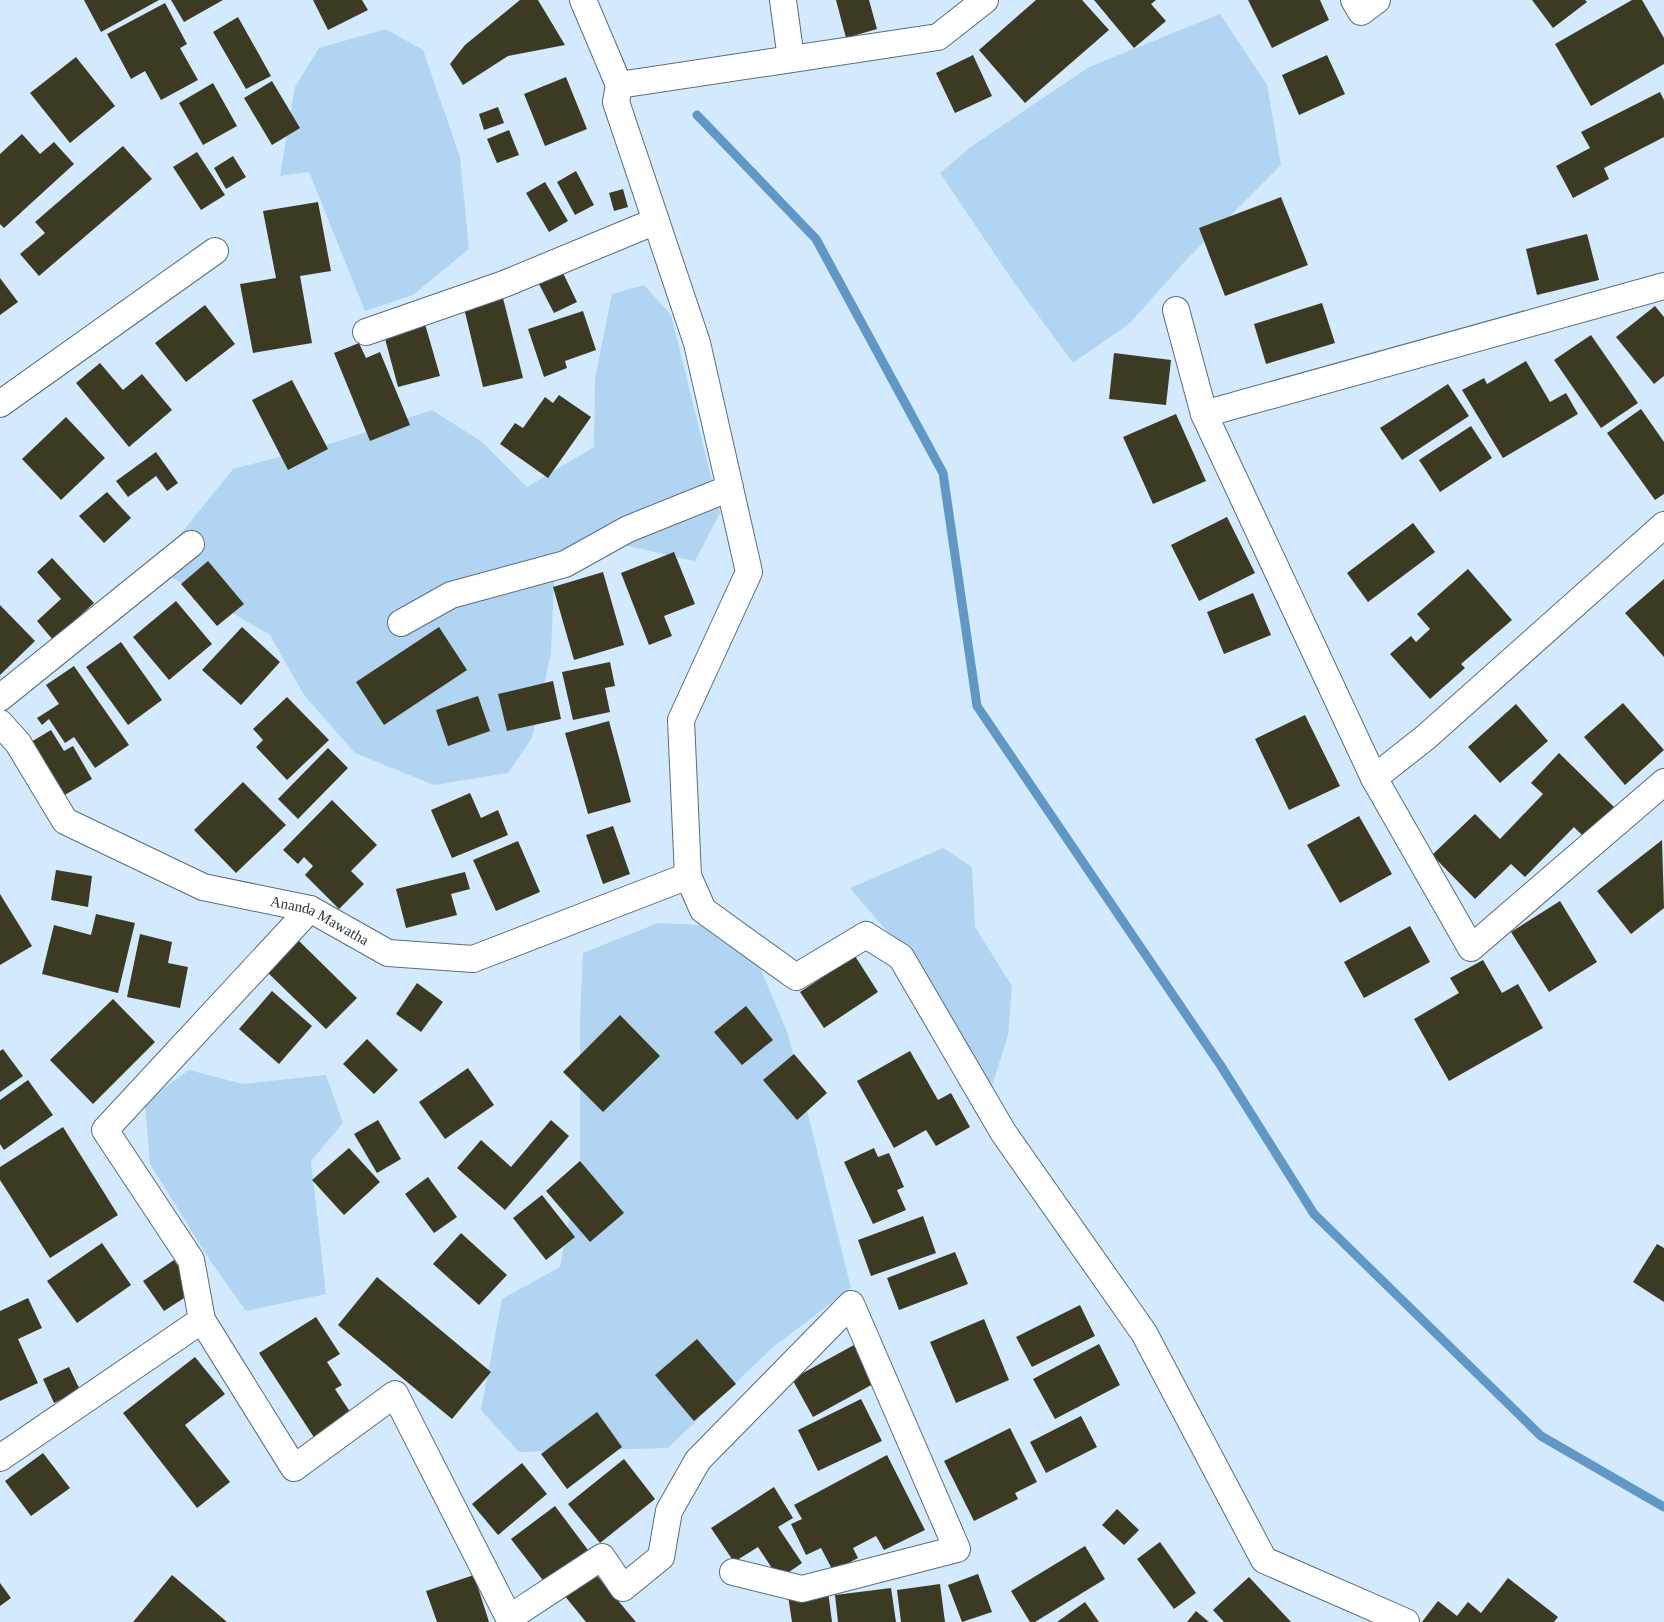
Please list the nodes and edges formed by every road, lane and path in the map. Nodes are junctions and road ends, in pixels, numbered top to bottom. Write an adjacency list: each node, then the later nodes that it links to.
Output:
1 (583, 0): 7 (street)
2 (783, 0): 6 (street)
3 (985, 0): 6 (street)
4 (1354, 0): 5 (street)
5 (1377, 0)
6 (790, 59): 7 (street)
7 (619, 84): 8 (street)
8 (656, 221): 12 (street); 15 (street)
9 (215, 251): 13 (street)
10 (1664, 286): 14 (street)
11 (1176, 310): 14 (street)
12 (366, 332)
13 (0, 404)
14 (1204, 414): 21 (street)
15 (730, 488): 18 (street); 23 (street)
16 (1664, 525): 21 (street)
17 (191, 544): 19 (street)
18 (401, 623)
19 (0, 698)
20 (0, 723): 24 (street, Ananda Mawatha)
21 (1374, 778): 22 (street)
22 (1664, 782)
23 (688, 876): 24 (street, Ananda Mawatha); 28 (street)
24 (310, 909): 25 (street)
25 (202, 1320): 26 (street); 27 (street)
26 (0, 1458)
27 (733, 1572)
28 (1406, 1622)

